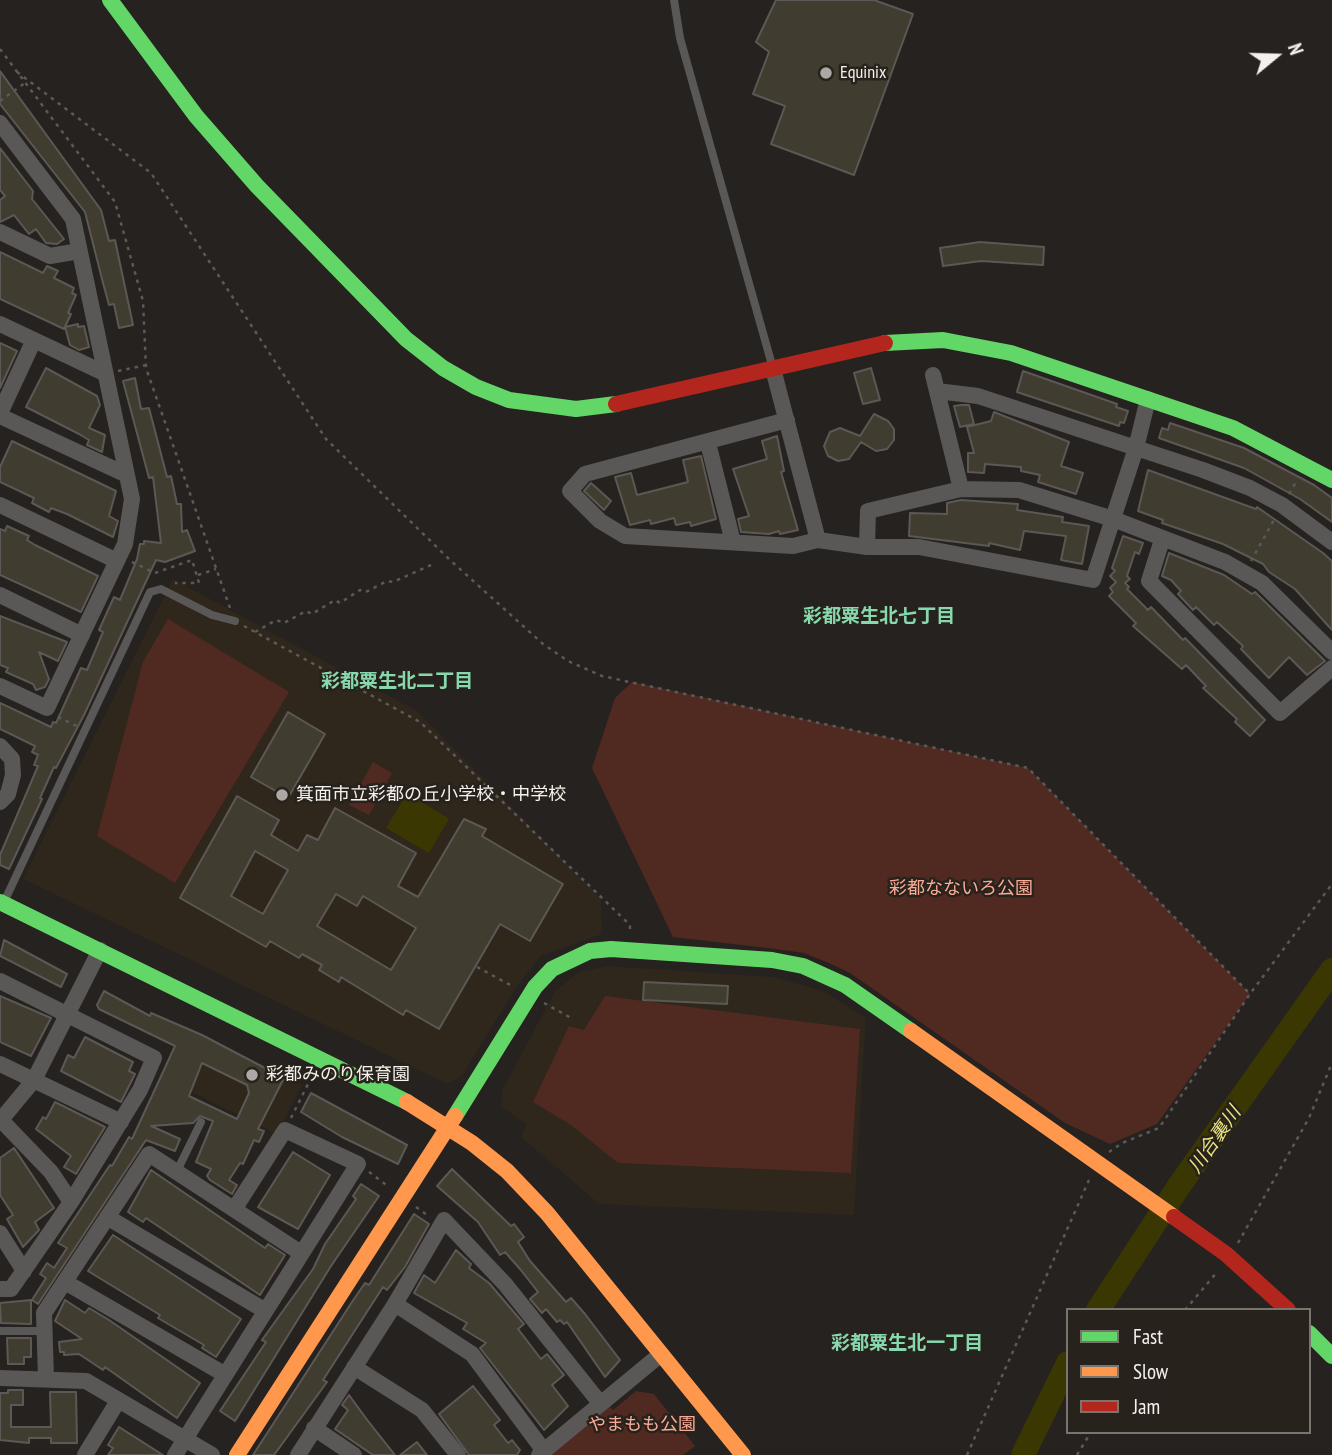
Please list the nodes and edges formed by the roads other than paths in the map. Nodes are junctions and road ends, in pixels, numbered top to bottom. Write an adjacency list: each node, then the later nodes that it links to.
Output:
1 (110, 0): 8 (street)
2 (674, 0): 8 (lane)
3 (0, 123): 5 (street)
4 (0, 232): 5 (street)
5 (79, 251): 9 (street)
6 (0, 324): 7 (street)
7 (34, 340): 9 (street); 13 (street)
8 (773, 369): 12 (street); 14 (street)
9 (111, 372): 17 (street)
10 (933, 375): 11 (street)
11 (937, 391): 16 (street); 19 (street)
12 (1148, 399): 16 (street); 18 (street)
13 (0, 414): 17 (street)
14 (787, 419): 15 (street); 22 (street)
15 (708, 443): 24 (street); 24 (street)
16 (1136, 448): 21 (street); 25 (street)
17 (127, 475): 27 (street)
18 (1332, 480)
19 (961, 489): 21 (street); 26 (street)
20 (0, 505): 27 (street)
21 (1113, 519): 23 (street); 26 (street)
22 (818, 540): 24 (street); 26 (street)
23 (1162, 540): 31 (street); 32 (street)
24 (733, 542)
25 (1332, 542)
26 (867, 547)
27 (119, 559): 30 (street)
28 (0, 595): 30 (street)
29 (235, 621): 36 (lane)
30 (82, 635): 33 (street)
31 (1332, 652)
32 (1332, 668)
33 (0, 686)
34 (0, 746): 35 (street)
35 (0, 802)
36 (2, 902): 37 (street)
37 (100, 950): 39 (street); 45 (street)
38 (0, 981): 39 (street)
39 (69, 1016): 41 (street); 43 (street)
40 (0, 1064): 41 (street)
41 (34, 1080): 42 (street); 43 (street)
42 (0, 1120): 47 (street)
43 (121, 1122): 47 (street)
44 (201, 1122): 46 (lane)
45 (448, 1127): 56 (street); 61 (street); 75 (street)
46 (177, 1171): 48 (street); 49 (street)
47 (71, 1202): 52 (street)
48 (235, 1208): 51 (street); 51 (street)
49 (107, 1217): 53 (street); 57 (street)
50 (0, 1233): 52 (street)
51 (302, 1253): 57 (street)
52 (24, 1271): 54 (street)
53 (65, 1282): 59 (street); 64 (street)
54 (0, 1289)
55 (395, 1304): 63 (street); 68 (street); 71 (street)
56 (1286, 1308)
57 (264, 1310): 64 (street)
58 (0, 1331): 59 (lane)
59 (44, 1331): 66 (street)
60 (1311, 1336): 62 (street)
61 (661, 1354): 68 (street); 79 (street)
62 (1332, 1356)
63 (354, 1367): 69 (street); 78 (street)
64 (224, 1374): 70 (street)
65 (0, 1378): 66 (street)
66 (46, 1378): 67 (street)
67 (118, 1401): 70 (street); 72 (street)
68 (600, 1403): 71 (street)
69 (314, 1428): 76 (street); 77 (street)
70 (186, 1439): 73 (street); 74 (street)
71 (541, 1453)
72 (85, 1455)
73 (175, 1455)
74 (212, 1455)
75 (237, 1455)
76 (298, 1455)
77 (354, 1455)
78 (458, 1455)
79 (743, 1455)

